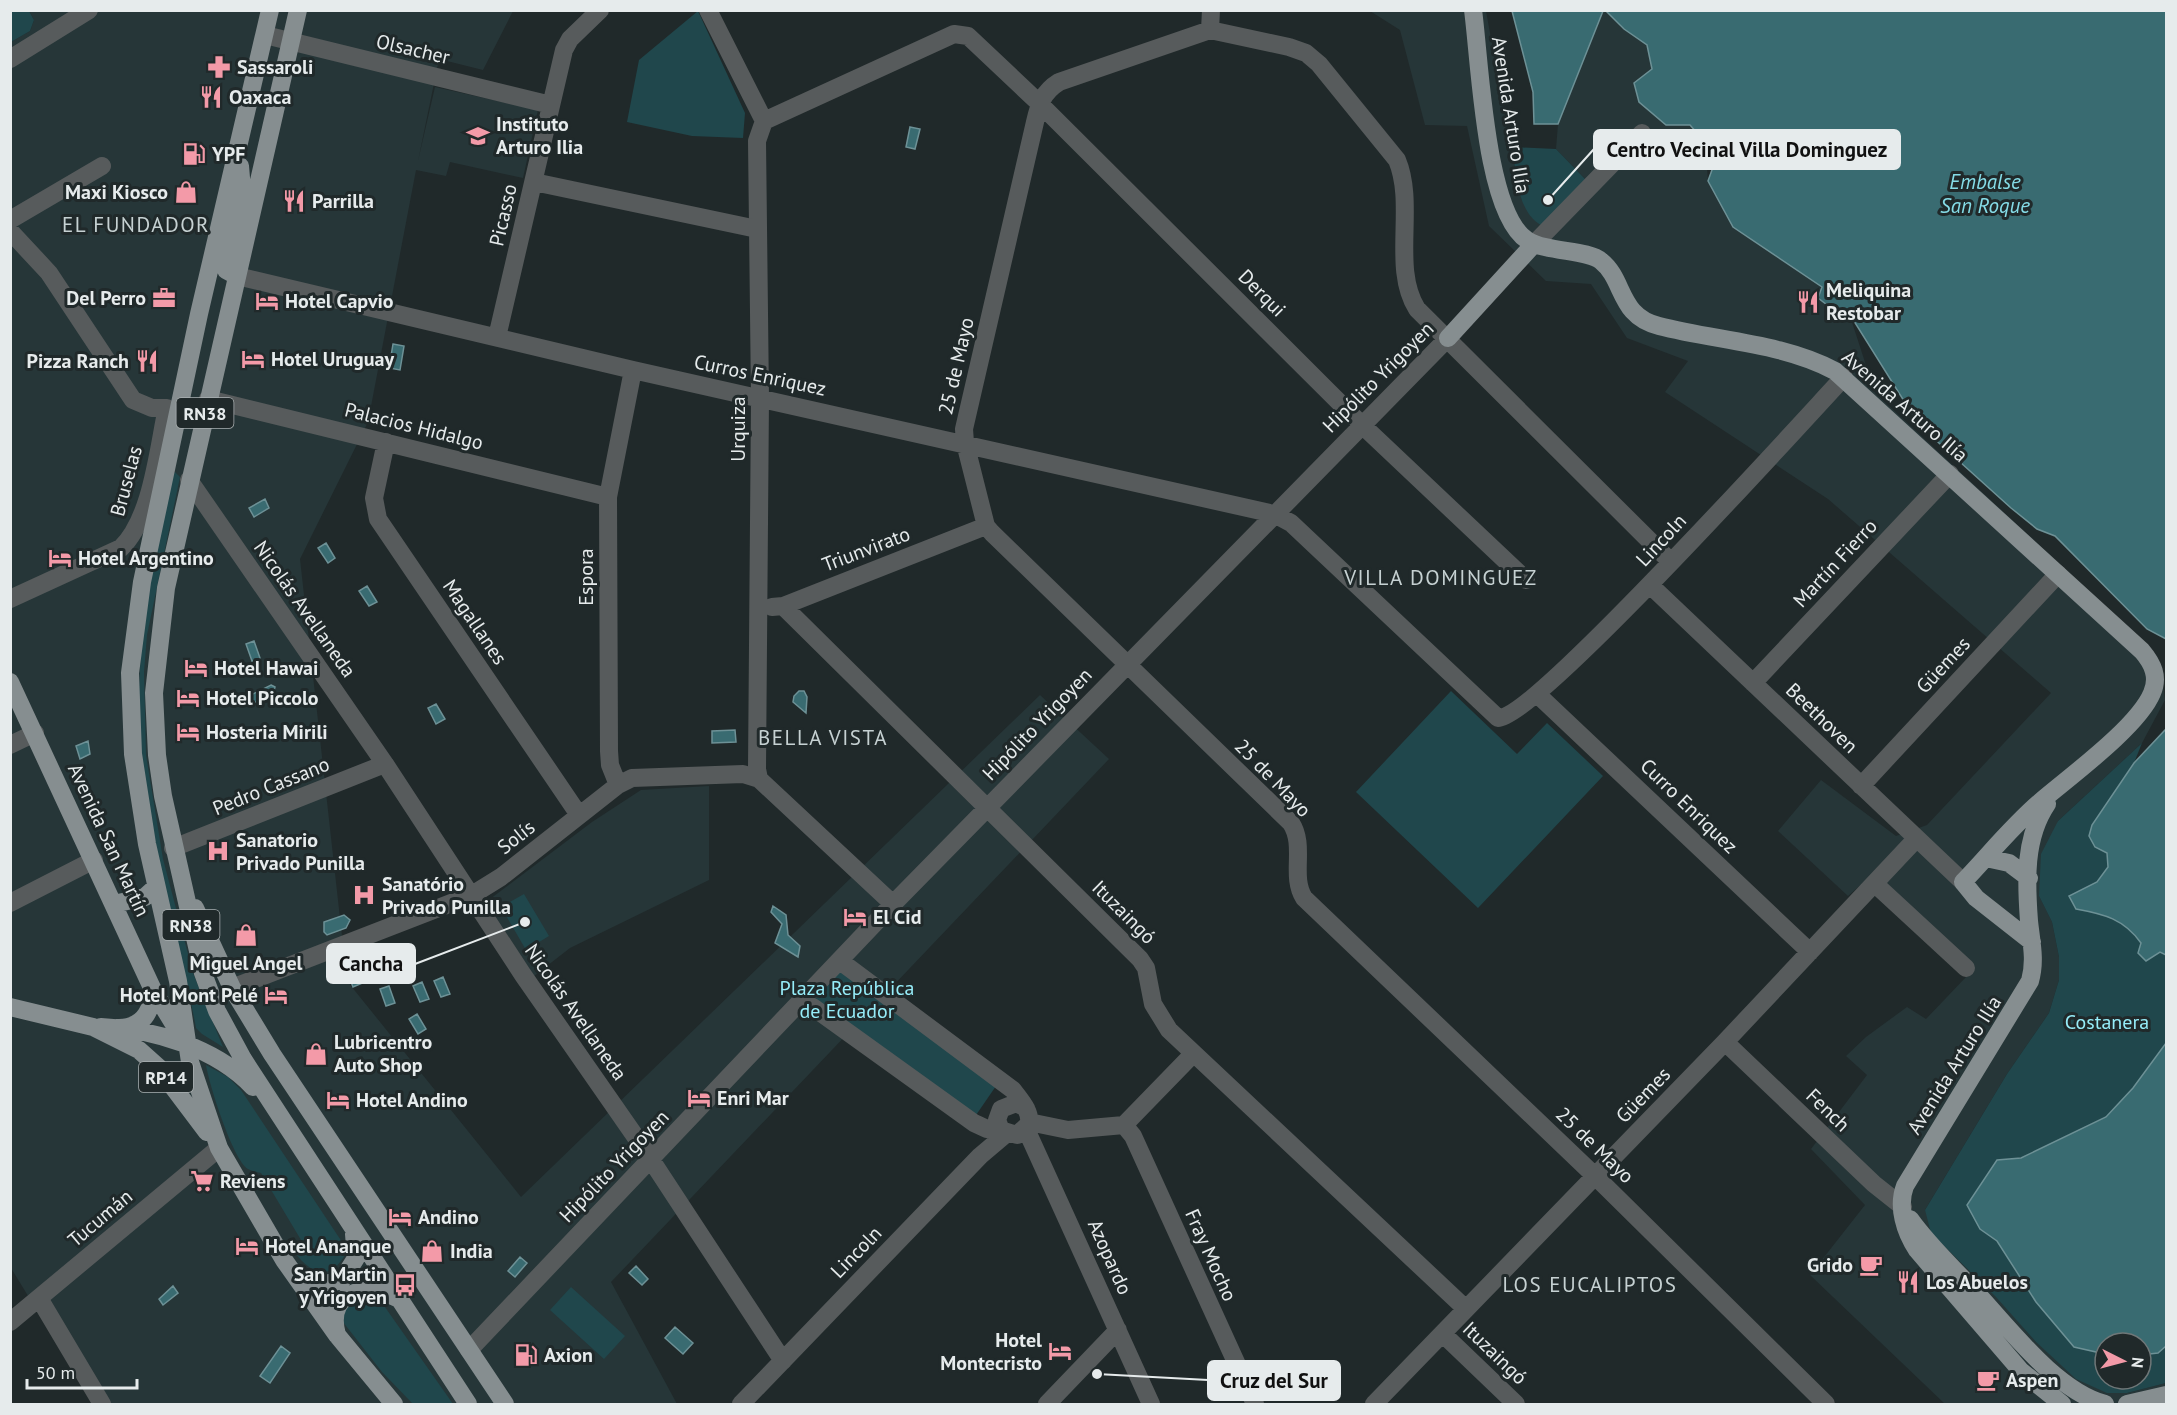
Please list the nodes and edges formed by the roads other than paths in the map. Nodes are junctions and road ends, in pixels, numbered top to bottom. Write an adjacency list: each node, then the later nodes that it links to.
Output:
1 (88, 10): 11 (street)
2 (270, 10): 9 (main road, RN38)
3 (298, 10): 10 (main road, RN38)
4 (600, 10): 13 (street, Picasso)
5 (708, 10): 14 (street)
6 (1211, 10): 8 (street)
7 (1473, 10): 22 (main road, Avenida Arturo Ilía)
8 (1210, 30): 12 (street); 26 (street)
9 (265, 35): 10 (street, Olsacher); 16 (main road, RN38)
10 (291, 42): 13 (street, Olsacher); 23 (main road, RN38)
11 (10, 59)
12 (1039, 103): 14 (street, Derqui); 33 (street, Derqui); 35 (street, 25 de Mayo)
13 (551, 105): 18 (street, Picasso)
14 (764, 121): 20 (street, Urquiza)
15 (1642, 133): 22 (street, Hipólito Yrigoyen)
16 (239, 149): 23 (main road); 24 (main road, RN38)
17 (102, 166): 19 (street)
18 (534, 182): 20 (street); 25 (street, Picasso)
19 (10, 220)
20 (757, 229): 30 (street, Urquiza)
21 (10, 231): 32 (street)
22 (1534, 244): 26 (main road, Hipólito Yrigoyen); 29 (main road, Avenida Arturo Ilía)
23 (237, 276): 25 (street, Curros Enriquez); 31 (main road, RN38)
24 (199, 314): 27 (main road, RN38); 32 (main road)
25 (497, 337): 28 (street, Curros Enriquez)
26 (1448, 338): 33 (street, Hipólito Yrigoyen); 41 (street)
27 (193, 349): 37 (main road); 69 (main road, RN38)
28 (633, 370): 30 (street, Curros Enriquez); 38 (street, Espora)
29 (1844, 377): 36 (main road, Avenida Arturo Ilía); 41 (street, Lincoln)
30 (760, 398): 35 (street, Curros Enriquez); 47 (street, Urquiza)
31 (208, 399): 34 (street, Palacios Hidalgo); 37 (main road, RN38)
32 (167, 408): 45 (street, Bruselas)
33 (1362, 425): 39 (street, Hipólito Yrigoyen); 43 (street, Derqui)
34 (386, 441): 38 (street, Palacios Hidalgo); 60 (street, Magallanes)
35 (965, 443): 39 (street, Curros Enriquez); 40 (street, 25 de Mayo)
36 (1950, 474): 42 (main road, Avenida Arturo Ilía); 50 (street, Martín Fierro)
37 (189, 480): 54 (street, Nicolás Avellaneda); 62 (main road, RN38)
38 (608, 497): 56 (street, Espora)
39 (1274, 514): 48 (street, Hipólito Yrigoyen); 51 (street, Lincoln)
40 (986, 526): 46 (street, Triunvirato); 48 (street, 25 de Mayo)
41 (1671, 562): 44 (street, Lincoln)
42 (2058, 574): 57 (street, Güemes); 58 (main road, Avenida Arturo Ilía)
43 (1526, 580)
44 (1650, 585): 50 (street, Beethoven); 51 (street, Lincoln)
45 (10, 599)
46 (783, 606): 47 (street, Triunvirato); 59 (street, Ituzaingó)
47 (760, 608): 55 (street, Urquiza)
48 (1126, 664): 59 (street, Hipólito Yrigoyen); 95 (street, 25 de Mayo)
49 (10, 682): 52 (main road, Avenida San Martín)
50 (1754, 683): 57 (street, Beethoven)
51 (1537, 694): 75 (street, Curro Enriquez)
52 (34, 733): 53 (street); 64 (main road, Avenida San Martín)
53 (10, 745)
54 (385, 764): 62 (street, Pedro Cassano); 70 (street, Nicolás Avellaneda)
55 (759, 779): 56 (street, Solís); 73 (street)
56 (618, 785): 60 (street, Solís)
57 (1861, 786): 61 (street, Beethoven)
58 (2056, 790): 63 (main road, Avenida Arturo Ilía); 66 (main road, Avenida Arturo Ilía)
59 (986, 809): 73 (street, Hipólito Yrigoyen); 86 (street, Ituzaingó)
60 (579, 816): 70 (street, Solís)
61 (1916, 839): 67 (street, Beethoven); 68 (street, Güemes)
62 (173, 848): 65 (main road, RN38)
63 (1986, 858): 66 (main road); 67 (main road, Avenida Arturo Ilía)
64 (94, 860): 71 (street); 72 (main road, Avenida San Martín)
65 (179, 875): 78 (main road); 87 (main road, RN38)
66 (2029, 878): 74 (main road, Avenida Arturo Ilía)
67 (1963, 882): 74 (main road)
68 (1875, 884): 75 (street, Güemes); 77 (street)
69 (156, 887): 72 (main road); 85 (main road, RN38)
70 (472, 895): 78 (street, Solís); 94 (street, Nicolás Avellaneda)
71 (10, 903)
72 (114, 904): 79 (main road, Avenida San Martín)
73 (893, 904): 76 (street, Hipólito Yrigoyen)
74 (2032, 942): 96 (main road, Avenida Arturo Ilía)
75 (1810, 952): 84 (street, Güemes)
76 (840, 961): 80 (street, Hipólito Yrigoyen); 88 (street, Azopardo)
77 (1966, 968)
78 (232, 988): 91 (main road)
79 (153, 990): 83 (main road); 85 (main road, Avenida San Martín)
80 (803, 1000): 90 (street); 94 (street, Hipólito Yrigoyen)
81 (10, 1007): 82 (main road, RP14)
82 (93, 1027): 83 (main road, RP14); 92 (main road, RP14)
83 (117, 1028): 85 (main road, RP14)
84 (1725, 1042): 95 (street, Güemes); 96 (street, Fench)
85 (187, 1046): 87 (main road, RP14); 92 (main road, RN38)
86 (1193, 1054): 89 (street); 103 (street, Ituzaingó)
87 (280, 1114): 93 (main road, RN38)
88 (1027, 1120): 89 (street); 90 (street); 90 (street); 105 (street, Azopardo)
89 (1124, 1125): 122 (street, Fray Mocho)
90 (1004, 1132): 109 (street, Lincoln)
91 (326, 1138): 93 (main road); 98 (main road)
92 (219, 1148): 100 (main road, RN38); 101 (street, Tucumán)
93 (303, 1152): 97 (main road, RN38)
94 (651, 1160): 108 (street, Hipólito Yrigoyen); 109 (street, Nicolás Avellaneda)
95 (1596, 1176): 103 (street, Güemes); 125 (street, 25 de Mayo)
96 (1903, 1207): 126 (main road, Avenida Arturo Ilía); 127 (main road)
97 (353, 1228): 99 (main road, RN38); 100 (main road)
98 (402, 1252): 99 (main road); 108 (main road)
99 (379, 1269): 102 (main road, RN38)
100 (296, 1277): 107 (main road, RN38)
101 (39, 1298): 104 (street, Tucumán); 114 (street)
102 (398, 1298): 107 (main road); 117 (main road, RN38)
103 (1466, 1309): 106 (street, Güemes)
104 (10, 1322)
105 (1118, 1330): 120 (street); 121 (street, Azopardo)
106 (1443, 1334): 123 (street, Güemes); 124 (street, Ituzaingó)
107 (337, 1335): 110 (main road, RN38)
108 (469, 1350): 118 (main road)
109 (783, 1361): 119 (street, Lincoln)
110 (381, 1389): 115 (main road, RN38); 116 (main road)
111 (2166, 1395): 113 (main road)
112 (2166, 1401): 113 (main road)
113 (2152, 1403): 128 (main road)
114 (102, 1404)
115 (394, 1404)
116 (404, 1404)
117 (468, 1404)
118 (505, 1404)
119 (741, 1404)
120 (1047, 1404)
121 (1151, 1404)
122 (1255, 1404)
123 (1374, 1404)
124 (1516, 1404)
125 (1826, 1404)
126 (2062, 1404)
127 (2105, 1404)
128 (2127, 1404)

